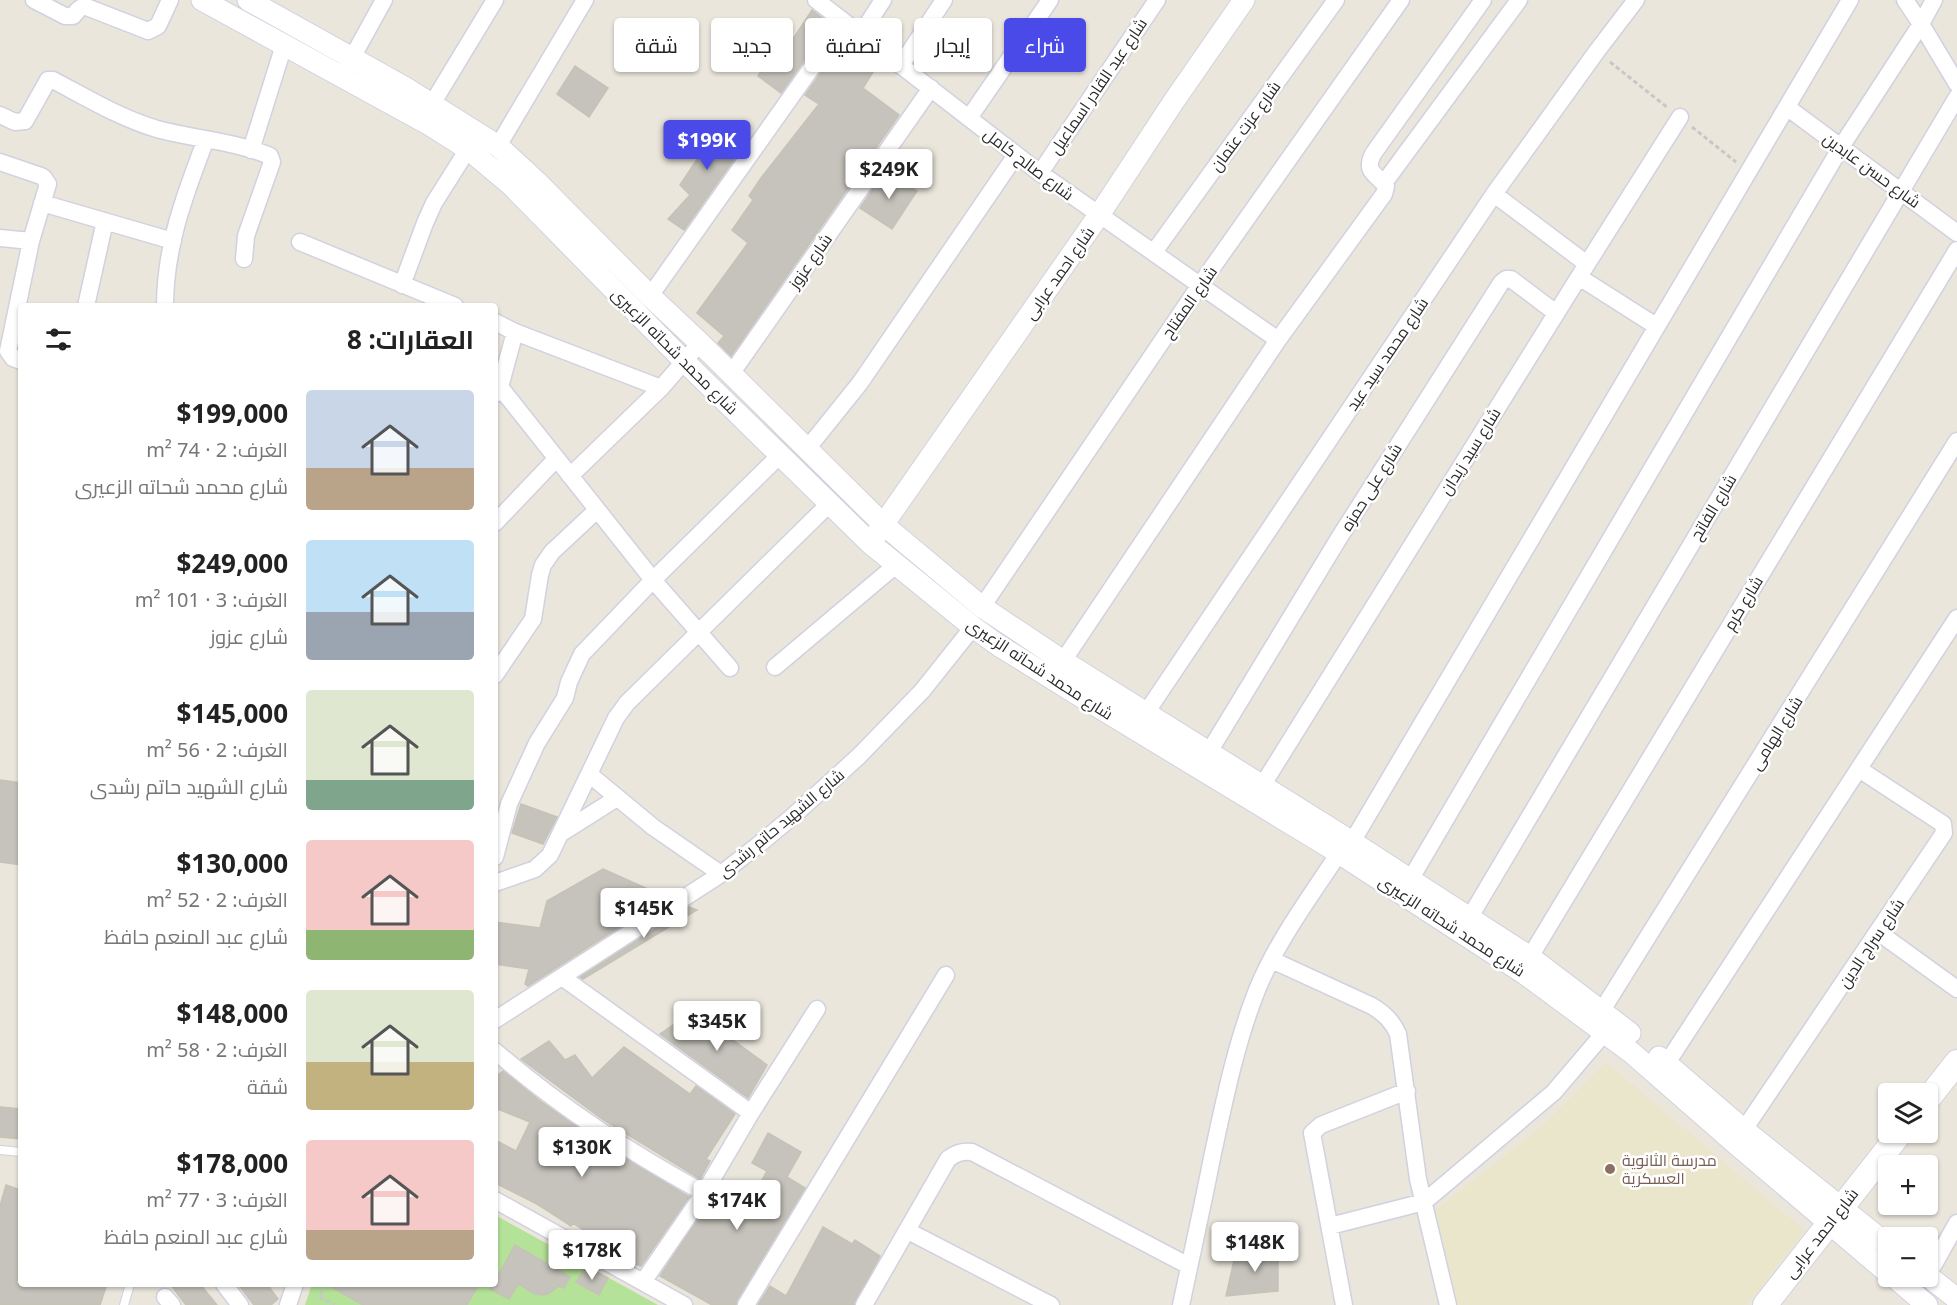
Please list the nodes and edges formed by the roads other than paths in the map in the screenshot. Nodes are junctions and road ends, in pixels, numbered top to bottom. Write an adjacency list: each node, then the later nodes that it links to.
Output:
1 (34, 0): 2 (street)
2 (170, 0)
3 (202, 0): 26 (street, شارع محمد شحاته الزعيرى)
4 (248, 0): 22 (street, شارع محمد شحاته الزعيرى)
5 (384, 0): 27 (street)
6 (495, 0): 35 (street)
7 (585, 0): 41 (street)
8 (816, 0): 23 (street, شارع صالح كامل)
9 (883, 0): 24 (street)
10 (944, 0): 28 (street)
11 (1050, 0): 39 (street)
12 (1157, 0): 47 (street, شارع عبد القادر اسماعيل)
13 (1244, 0): 52 (street, شارع احمد عرابى)
14 (1336, 0): 60 (street, شارع عزت عتمان)
15 (1401, 0): 64 (street, شارع المفتاح)
16 (1483, 0): 48 (street)
17 (1519, 0): 48 (street)
18 (1636, 0): 50 (street, شارع محمد سيد عيد)
19 (1850, 0): 36 (street)
20 (1905, 0): 25 (street)
21 (1934, 0): 25 (street)
22 (273, 6): 27 (street, شارع محمد شحاته الزعيرى)
23 (839, 18)
24 (871, 18)
25 (1921, 24): 32 (street); 42 (street)
26 (284, 45): 31 (street, شارع محمد شحاته الزعيرى); 44 (street)
27 (351, 58): 31 (street); 35 (street, شارع محمد شحاته الزعيرى)
28 (902, 63)
29 (902, 66): 33 (street, شارع صالح كامل)
30 (809, 72): 65 (street)
31 (342, 78): 43 (street, شارع محمد شحاته الزعيرى)
32 (1957, 84)
33 (931, 88): 39 (street, شارع صالح كامل); 78 (street, شارع عزوز)
34 (1957, 97): 49 (street, شارع الفاتح)
35 (432, 104): 41 (street, شارع محمد شحاته الزعيرى)
36 (1788, 108): 42 (street, شارع حسن عابدين); 72 (street)
37 (0, 115): 40 (street)
38 (1680, 117): 62 (street, شارع سيد زيدان)
39 (969, 118): 45 (street, شارع صالح كامل)
40 (206, 139): 44 (street); 57 (street)
41 (498, 146): 65 (street, شارع محمد شحاته الزعيرى)
42 (1841, 147): 49 (street, شارع حسن عابدين); 112 (street)
43 (468, 149): 63 (street); 77 (street, شارع محمد شحاته الزعيرى)
44 (251, 150): 61 (street)
45 (1016, 155): 47 (street, شارع صالح كامل); 82 (street)
46 (0, 162): 51 (street)
47 (1040, 173): 52 (street, شارع صالح كامل)
48 (1384, 183): 74 (street)
49 (1902, 192): 54 (street, شارع حسن عابدين); 114 (street, شارع الفاتح)
50 (1494, 194): 62 (street); 102 (street, شارع محمد سيد عيد)
51 (42, 203): 53 (street); 56 (street)
52 (1099, 215): 60 (street, شارع صالح كامل); 89 (street, شارع احمد عرابى)
53 (105, 221): 57 (street); 66 (street)
54 (1957, 233)
55 (0, 238): 56 (street)
56 (31, 241): 71 (street)
57 (173, 241): 67 (street)
58 (300, 242): 63 (street)
59 (1957, 250): 116 (street, شارع كرم)
60 (1154, 252): 64 (street, شارع صالح كامل)
61 (244, 260)
62 (1583, 270): 69 (street, شارع سيد زيدان); 72 (street)
63 (402, 285): 68 (street)
64 (1200, 285): 74 (street, شارع صالح كامل); 93 (street, شارع المفتاح)
65 (650, 296): 75 (street, شارع محمد شحاته الزعيرى)
66 (87, 303)
67 (165, 303)
68 (447, 303)
69 (1557, 313): 103 (street, شارع على حمزه); 106 (street, شارع سيد زيدان)
70 (498, 324): 73 (street)
71 (6, 326): 76 (street)
72 (1656, 326): 110 (street)
73 (515, 332): 79 (street); 80 (street)
74 (1278, 340): 97 (street)
75 (700, 343): 77 (street); 78 (street, شارع محمد شحاته الزعيرى)
76 (18, 360)
77 (685, 362): 79 (street); 83 (street, شارع محمد شحاته الزعيرى)
78 (731, 374): 82 (street, شارع محمد شحاته الزعيرى)
79 (661, 388): 85 (street)
80 (498, 391): 84 (street)
81 (1956, 444): 123 (street, شارع الهامى)
82 (807, 449): 89 (street, شارع محمد شحاته الزعيرى)
83 (780, 455): 86 (street, شارع محمد شحاته الزعيرى); 92 (street)
84 (556, 459): 85 (street); 88 (street)
85 (570, 476): 87 (street)
86 (830, 503): 90 (street, شارع محمد شحاته الزعيرى); 96 (street)
87 (597, 510): 92 (street); 100 (street)
88 (498, 520)
89 (884, 525): 90 (street, شارع احمد عرابى); 93 (street, شارع محمد شحاته الزعيرى)
90 (870, 543): 91 (street, شارع محمد شحاته الزعيرى)
91 (896, 565): 95 (street, شارع محمد شحاته الزعيرى); 98 (street)
92 (653, 580): 96 (street); 109 (street)
93 (982, 607): 97 (street, شارع محمد شحاته الزعيرى)
94 (1957, 618): 104 (street)
95 (973, 627): 97 (street, شارع محمد شحاته الزعيرى); 111 (street, شارع الشهيد حاتم رشدى)
96 (699, 632): 99 (street); 105 (street)
97 (1055, 664): 101 (street, شارع محمد شحاته الزعيرى)
98 (775, 667)
99 (730, 668)
100 (498, 671)
101 (1082, 686): 102 (street, شارع محمد شحاته الزعيرى); 110 (street, شارع محمد شحاته الزعيرى)
102 (1146, 713): 103 (street, شارع محمد شحاته الزعيرى)
103 (1209, 752): 106 (street, شارع محمد شحاته الزعيرى)
104 (1859, 769): 115 (street, شارع سراج الدين); 126 (street)
105 (589, 774): 107 (street); 108 (street)
106 (1262, 786): 110 (street, شارع محمد شحاته الزعيرى)
107 (617, 798): 108 (street); 111 (street)
108 (560, 834): 113 (street)
109 (498, 846)
110 (1346, 848): 112 (street, شارع محمد شحاته الزعيرى); 117 (street); 123 (street, شارع محمد شحاته الزعيرى)
111 (721, 874): 119 (street, شارع الشهيد حاتم رشدى)
112 (1410, 880): 114 (street, شارع محمد شحاته الزعيرى)
113 (498, 883)
114 (1470, 917): 116 (street, شارع محمد شحاته الزعيرى)
115 (1878, 932): 120 (street); 130 (street, شارع سراج الدين)
116 (1530, 957): 123 (street, شارع محمد شحاته الزعيرى)
117 (1272, 960): 128 (street); 144 (street)
118 (946, 975): 157 (street)
119 (562, 977): 122 (street, شارع الشهيد حاتم رشدى); 129 (street)
120 (1957, 989)
121 (817, 1009): 129 (street)
122 (498, 1018)
123 (1601, 1022): 126 (street, شارع محمد شحاته الزعيرى); 130 (street, شارع محمد شحاته الزعيرى); 136 (street, شارع الهامى)
124 (498, 1054): 134 (street)
125 (1957, 1062): 127 (main road)
126 (1667, 1063): 130 (street, شارع محمد شحاته الزعيرى)
127 (1938, 1086)
128 (1407, 1091): 136 (street); 139 (street)
129 (751, 1113): 134 (street)
130 (1739, 1137): 137 (street, شارع محمد شحاته الزعيرى)
131 (1892, 1143): 137 (main road, شارع احمد عرابى)
132 (0, 1150): 133 (lane)
133 (18, 1152)
134 (704, 1193): 145 (street)
135 (498, 1202): 145 (street)
136 (1424, 1202): 139 (street); 162 (street)
137 (1835, 1215): 141 (street, شارع محمد شحاته الزعيرى); 143 (street, شارع محمد شحاته الزعيرى); 163 (main road, شارع احمد عرابى)
138 (1957, 1223): 142 (street)
139 (1330, 1227): 161 (street)
140 (908, 1231): 144 (street); 158 (street); 159 (street)
141 (1878, 1239)
142 (1938, 1257)
143 (1878, 1262)
144 (1189, 1266): 160 (street)
145 (643, 1282): 156 (street)
146 (1938, 1283): 151 (street)
147 (129, 1287): 153 (lane)
148 (226, 1287): 154 (street)
149 (294, 1287): 155 (street)
150 (1905, 1287): 152 (street)
151 (1957, 1299)
152 (1922, 1303)
153 (124, 1305)
154 (240, 1305)
155 (288, 1305)
156 (684, 1305)
157 (746, 1305)
158 (864, 1305)
159 (1051, 1305)
160 (1181, 1305)
161 (1344, 1305)
162 (1448, 1305)
163 (1765, 1305)

